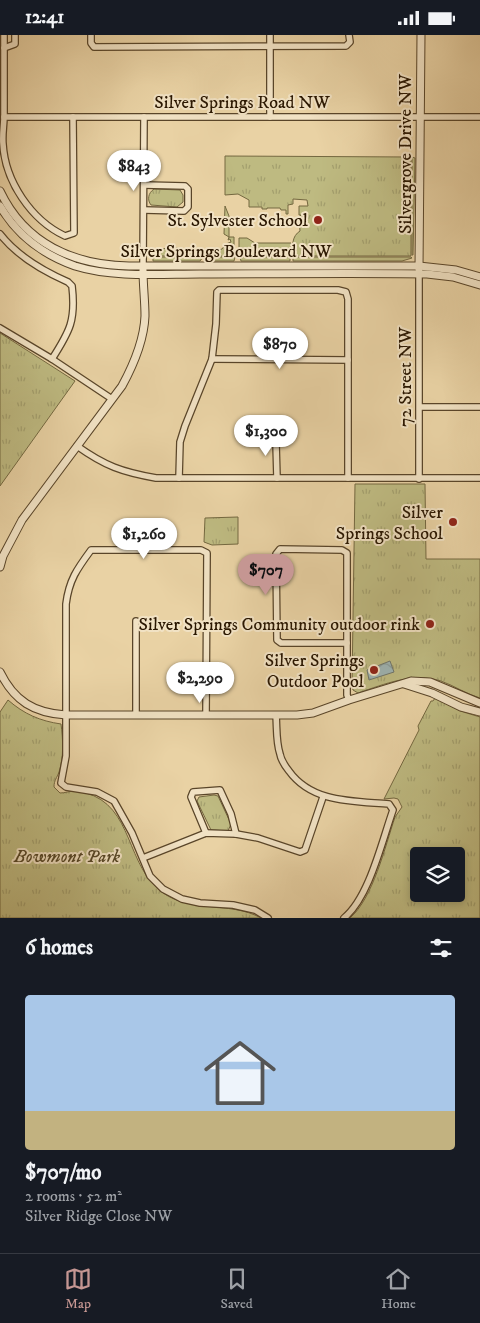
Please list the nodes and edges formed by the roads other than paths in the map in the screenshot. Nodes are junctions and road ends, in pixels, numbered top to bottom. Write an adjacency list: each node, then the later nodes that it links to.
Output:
1 (4, 35): 8 (street)
2 (15, 35): 8 (street)
3 (91, 35): 7 (street)
4 (270, 35): 7 (street)
5 (349, 35): 7 (street)
6 (421, 35): 13 (street, Silvergrove Drive NW)
7 (270, 45): 12 (street)
8 (4, 48): 9 (street)
9 (4, 117): 10 (street, Silver Springs Road NW); 10 (street)
10 (73, 117): 11 (street, Silver Springs Road NW)
11 (144, 117): 12 (street, Silver Springs Road NW); 15 (street)
12 (270, 117): 13 (street, Silver Springs Road NW)
13 (420, 117): 14 (street, Silver Springs Road NW); 21 (street, Silvergrove Drive NW)
14 (480, 117)
15 (144, 185): 18 (street); 18 (street)
16 (0, 191): 20 (street, Silver Springs Boulevard NW)
17 (0, 206): 20 (street, Silver Springs Boulevard NW)
18 (144, 210): 20 (street)
19 (0, 234): 25 (street)
20 (143, 270): 21 (street, Silver Springs Boulevard NW); 28 (street)
21 (419, 270): 22 (street, Silver Springs Boulevard NW); 23 (street, Silver Springs Boulevard NW); 29 (street, 72 Street NW)
22 (480, 277)
23 (480, 285)
24 (0, 328): 25 (street)
25 (52, 359): 28 (street)
26 (212, 359): 27 (street); 27 (street); 33 (street)
27 (348, 360): 35 (street)
28 (112, 399): 32 (street)
29 (420, 407): 30 (street); 36 (street, 72 Street NW)
30 (480, 407)
31 (272, 432): 34 (street)
32 (77, 446): 33 (street); 38 (street)
33 (179, 478): 34 (street)
34 (277, 478): 35 (street)
35 (348, 478): 36 (street)
36 (419, 479): 37 (street)
37 (480, 479)
38 (0, 567)
39 (136, 621): 47 (street)
40 (346, 643): 40 (street); 43 (street)
41 (0, 672): 46 (street)
42 (404, 684): 43 (street); 44 (street); 45 (street)
43 (349, 700): 49 (street)
44 (480, 703)
45 (480, 712)
46 (66, 715): 47 (street); 48 (street); 53 (street)
47 (136, 715): 48 (street)
48 (206, 715): 49 (street)
49 (276, 715): 50 (street)
50 (323, 797): 52 (street); 55 (street)
51 (206, 833): 52 (street); 52 (street); 53 (street)
52 (236, 834)
53 (143, 858): 54 (street)
54 (268, 918)
55 (344, 918)

